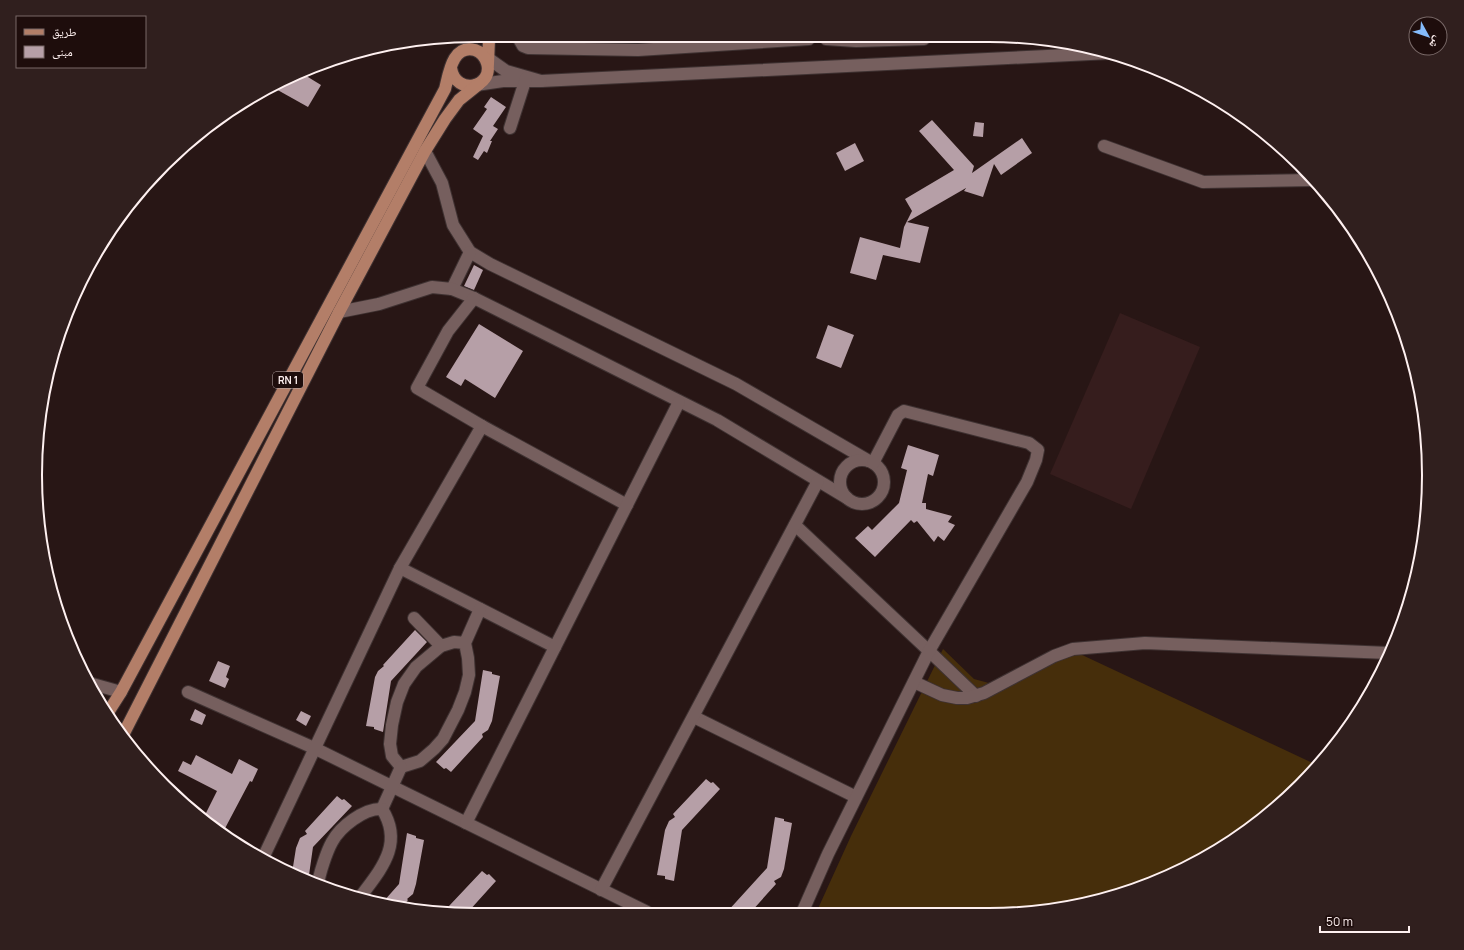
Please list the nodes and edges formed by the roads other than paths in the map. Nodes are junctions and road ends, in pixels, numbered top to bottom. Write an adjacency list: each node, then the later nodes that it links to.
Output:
1 (465, 42): 9 (main road, RN 1)
2 (489, 42): 8 (main road)
3 (521, 42): 6 (street)
4 (642, 42): 6 (street)
5 (762, 42): 6 (street)
6 (638, 50)
7 (1086, 53): 10 (street)
8 (486, 59): 9 (main road); 10 (street); 11 (main road)
9 (453, 62): 11 (main road); 37 (main road, RN 1)
10 (526, 80): 11 (street); 12 (street)
11 (479, 83): 14 (main road, RN 1)
12 (510, 128)
13 (1104, 146): 15 (street)
14 (425, 151): 16 (street); 19 (main road, RN 1)
15 (1306, 180)
16 (470, 252): 17 (street); 22 (street)
17 (452, 288): 18 (street); 19 (street)
18 (474, 298): 20 (street); 21 (street)
19 (339, 312): 39 (main road, RN 1)
20 (679, 402): 23 (street); 25 (street)
21 (482, 426): 25 (street); 27 (street)
22 (871, 462): 24 (street); 24 (street); 33 (street)
23 (818, 480): 24 (street); 26 (street)
24 (847, 498)
25 (627, 505): 32 (street)
26 (795, 525): 33 (street); 43 (street)
27 (400, 568): 28 (street); 46 (street)
28 (480, 609): 30 (street); 32 (street)
29 (414, 618): 31 (street)
30 (465, 643): 31 (street); 47 (street)
31 (442, 646): 47 (street)
32 (555, 647): 51 (street)
33 (929, 651): 35 (street); 40 (street)
34 (1384, 653): 40 (street)
35 (914, 682): 40 (street); 49 (street)
36 (96, 685): 37 (street)
37 (121, 692): 41 (main road, RN 1); 42 (main road, RN 1)
38 (188, 692): 46 (street)
39 (145, 694): 44 (main road); 45 (main road, RN 1)
40 (976, 696)
41 (110, 709)
42 (113, 714)
43 (694, 717): 49 (street); 54 (street)
44 (121, 724)
45 (125, 731)
46 (314, 748): 48 (street); 52 (street)
47 (401, 767): 48 (street)
48 (392, 787): 50 (street); 51 (street)
49 (856, 797): 57 (street)
50 (382, 809): 53 (street); 55 (street)
51 (466, 823): 54 (street)
52 (265, 854)
53 (320, 879)
54 (601, 890): 56 (street)
55 (364, 893)
56 (639, 908)
57 (804, 908)

